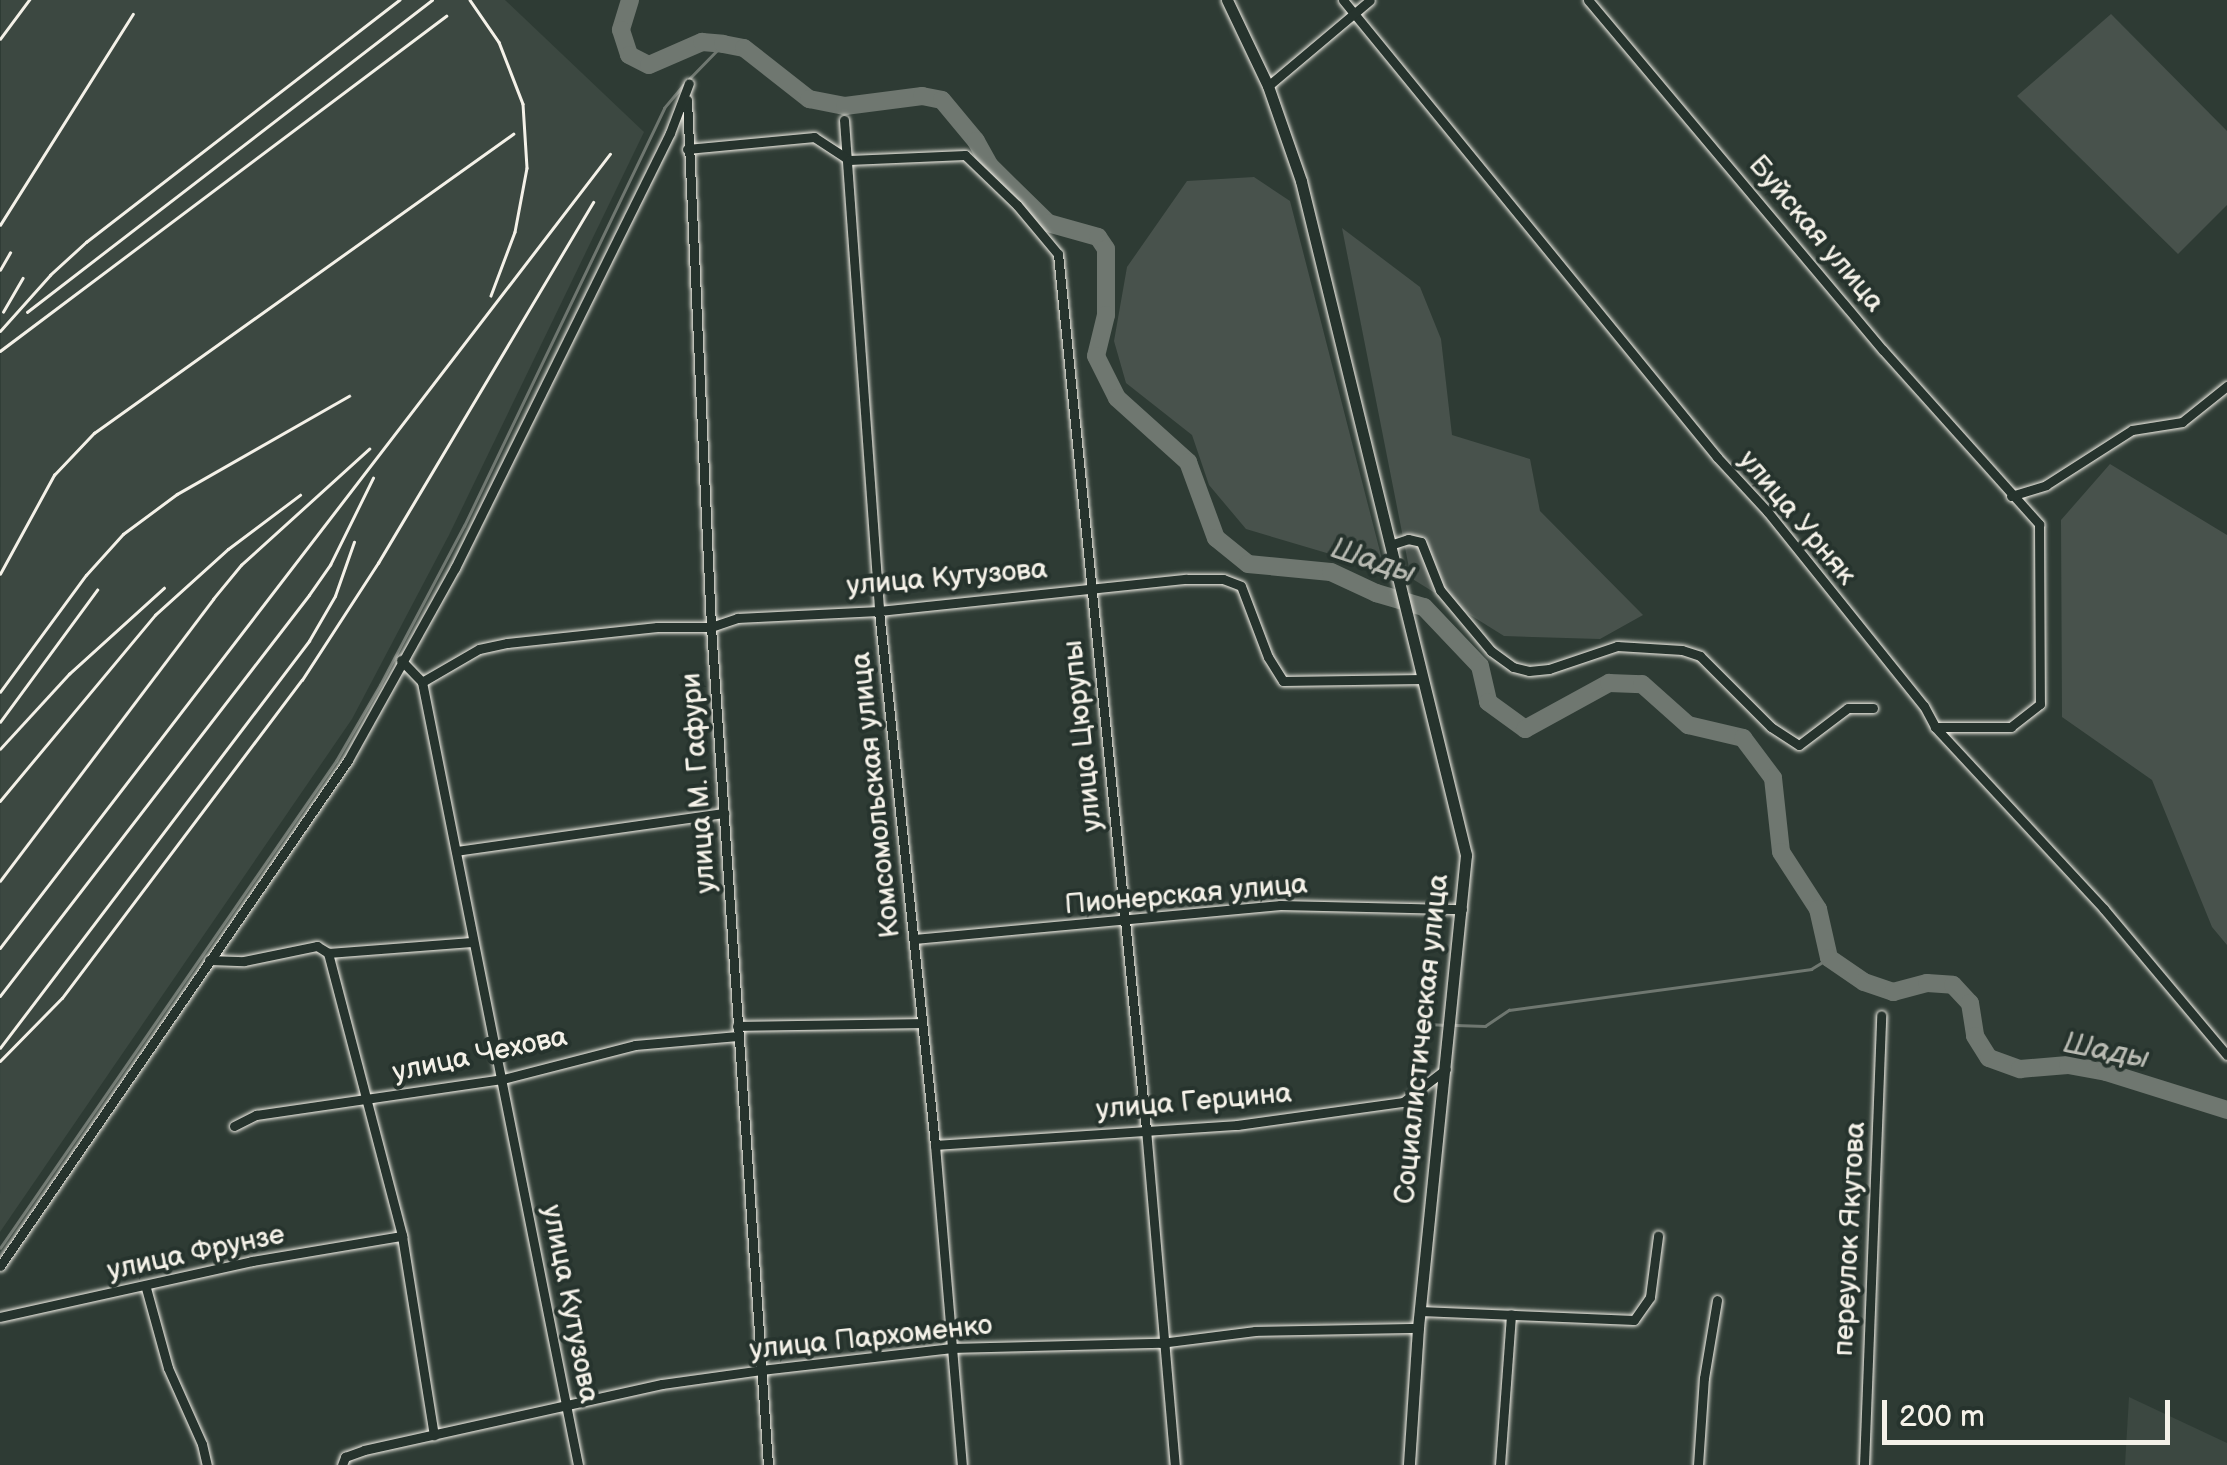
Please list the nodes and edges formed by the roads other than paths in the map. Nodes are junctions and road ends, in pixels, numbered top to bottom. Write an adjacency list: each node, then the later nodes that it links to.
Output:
1 (1228, 0): 7 (street, Социалистическая улица)
2 (1342, 0): 5 (street, улица Урняк)
3 (1370, 0): 5 (street)
4 (1588, 0): 13 (street, Буйская улица)
5 (1352, 14): 7 (street); 22 (street, улица Урняк)
6 (689, 82): 8 (street)
7 (1268, 86): 14 (street, Социалистическая улица)
8 (687, 97): 10 (street, улица М. Гафури); 18 (street)
9 (844, 120): 11 (street, Комсомольская улица)
10 (687, 149): 11 (street); 17 (street, улица М. Гафури)
11 (849, 160): 15 (street, улица Цюрупы); 16 (street, Комсомольская улица)
12 (2227, 386): 13 (street)
13 (2011, 496): 22 (street, Буйская улица)
14 (1390, 545): 19 (street, Социалистическая улица); 21 (street)
15 (1091, 587): 16 (street, улица Кутузова); 19 (street, улица Кутузова); 26 (street, улица Цюрупы)
16 (879, 611): 17 (street, улица Кутузова); 27 (street, Комсомольская улица)
17 (711, 627): 20 (street, улица Кутузова); 23 (street, улица М. Гафури)
18 (401, 660): 20 (street); 30 (street)
19 (1423, 679): 25 (street, Социалистическая улица)
20 (422, 682): 24 (street, улица Кутузова)
21 (1872, 708)
22 (1934, 727): 34 (street, улица Урняк)
23 (724, 814): 24 (street); 33 (street, улица М. Гафури)
24 (456, 851): 28 (street, улица Кутузова)
25 (1462, 909): 26 (street, Пионерская улица); 35 (street, Социалистическая улица)
26 (1124, 922): 27 (street, Пионерская улица); 39 (street, улица Цюрупы)
27 (914, 940): 32 (street, Комсомольская улица)
28 (472, 942): 29 (street); 36 (street, улица Кутузова)
29 (328, 953): 30 (street); 37 (street)
30 (209, 960): 43 (street)
31 (1881, 1015): 64 (street, переулок Якутова)
32 (922, 1023): 33 (street, улица Чехова); 40 (street, Комсомольская улица)
33 (738, 1031): 36 (street, улица Чехова); 52 (street, улица М. Гафури)
34 (2227, 1055)
35 (1446, 1069): 39 (street, улица Герцина); 46 (street, Социалистическая улица)
36 (503, 1079): 37 (street, улица Чехова); 53 (street, улица Кутузова)
37 (369, 1100): 38 (street, улица Чехова); 41 (street)
38 (234, 1126)
39 (1146, 1129): 40 (street, улица Герцина); 50 (street, улица Цюрупы)
40 (936, 1145): 51 (street, Комсомольская улица)
41 (402, 1236): 44 (street, улица Фрунзе); 54 (street)
42 (1658, 1236): 47 (street)
43 (0, 1266)
44 (146, 1288): 48 (street, улица Фрунзе); 55 (street)
45 (1717, 1300): 63 (street)
46 (1420, 1311): 47 (street); 49 (street, Социалистическая улица)
47 (1511, 1314): 62 (street)
48 (0, 1317)
49 (1418, 1328): 50 (street, улица Пархоменко); 61 (street, Социалистическая улица)
50 (1161, 1343): 51 (street, улица Пархоменко); 60 (street, улица Цюрупы)
51 (950, 1348): 52 (street, улица Пархоменко); 59 (street, Комсомольская улица)
52 (760, 1370): 53 (street, улица Пархоменко); 58 (street, улица М. Гафури)
53 (568, 1405): 54 (street, улица Пархоменко); 57 (street, улица Кутузова)
54 (434, 1435): 56 (street, улица Пархоменко)
55 (207, 1465)
56 (342, 1465)
57 (578, 1465)
58 (768, 1465)
59 (962, 1465)
60 (1175, 1465)
61 (1410, 1465)
62 (1500, 1465)
63 (1698, 1465)
64 (1864, 1465)

